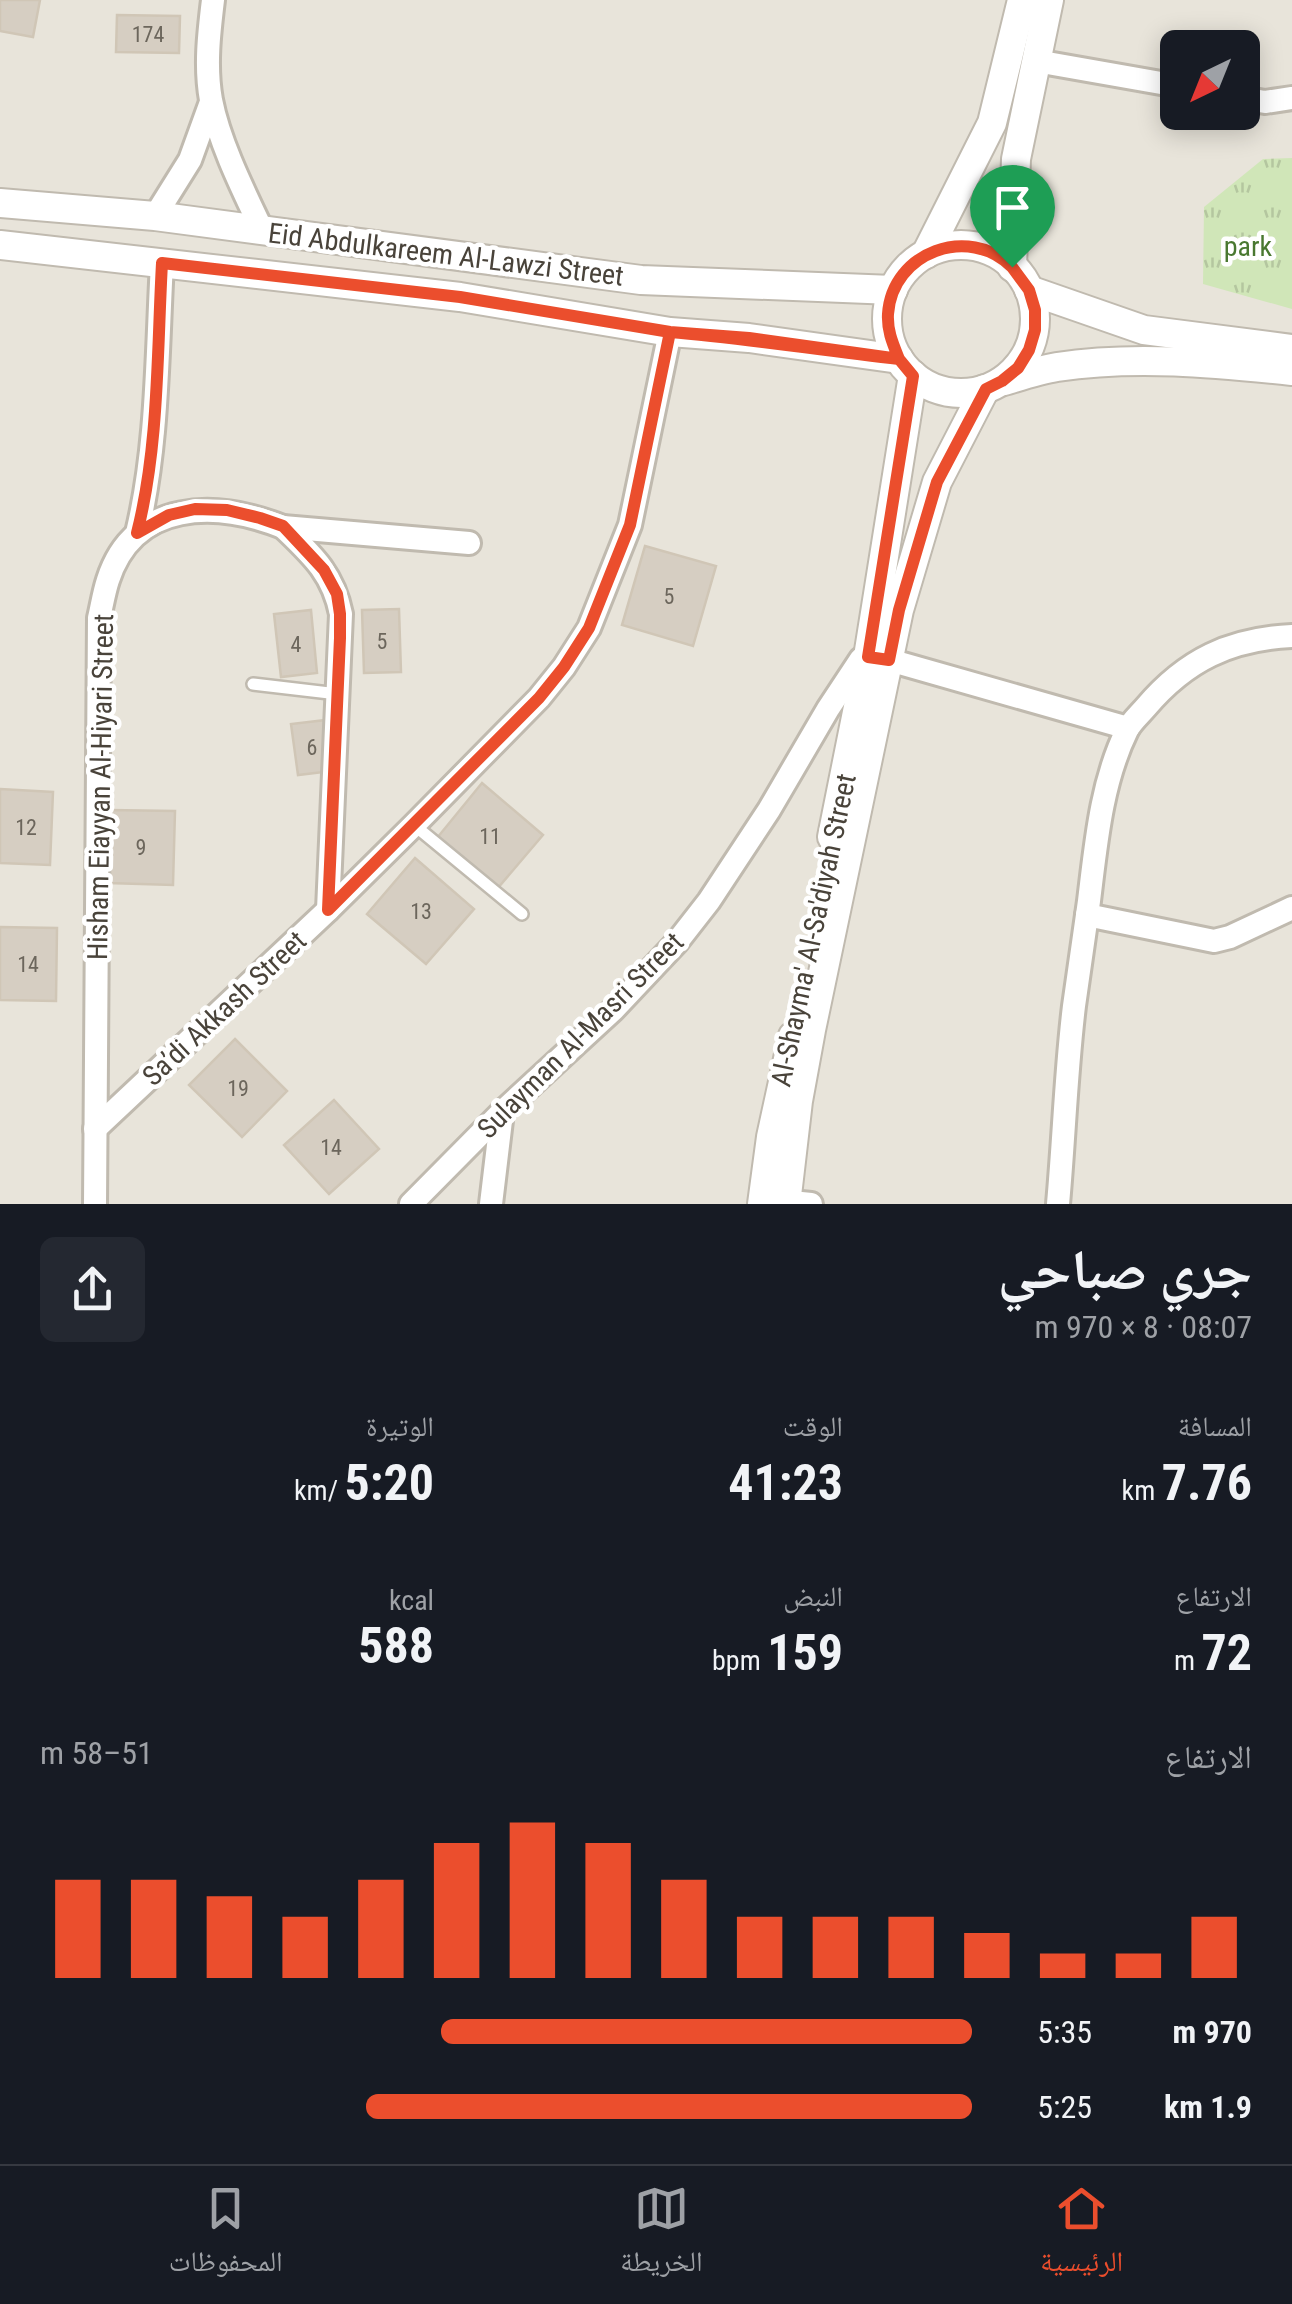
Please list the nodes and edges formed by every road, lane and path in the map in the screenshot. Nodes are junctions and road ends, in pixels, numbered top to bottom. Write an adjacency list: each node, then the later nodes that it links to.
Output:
1 (213, 0): 8 (street)
2 (1022, 0): 13 (street)
3 (1049, 0): 4 (street)
4 (1036, 61): 5 (street); 15 (street)
5 (1160, 83)
6 (1292, 98): 7 (street)
7 (1260, 101)
8 (211, 102): 10 (street); 11 (street)
9 (0, 203): 10 (street, Eid Abdulkareem Al-Lawzi Street)
10 (155, 216): 11 (street, Eid Abdulkareem Al-Lawzi Street)
11 (262, 230): 16 (street, Eid Abdulkareem Al-Lawzi Street)
12 (0, 244): 14 (street, Eid Abdulkareem Al-Lawzi Street)
13 (926, 254): 15 (street); 16 (street)
14 (162, 263): 18 (street, Eid Abdulkareem Al-Lawzi Street); 24 (street)
15 (1012, 267): 17 (street)
16 (893, 290): 20 (street)
17 (1029, 290): 19 (street); 22 (street)
18 (670, 332): 20 (street, Eid Abdulkareem Al-Lawzi Street); 31 (street, Sa’di Akkash Street)
19 (1292, 350)
20 (906, 367): 22 (street); 27 (street)
21 (1292, 372): 22 (street)
22 (994, 385): 27 (street)
23 (283, 526): 24 (street); 25 (street); 29 (street)
24 (137, 533): 37 (street, Hisham Eiayyan Al-Hiyari Street)
25 (468, 543)
26 (1292, 636): 30 (street)
27 (879, 658): 30 (street); 36 (street, Sulayman Al-Masri Street); 38 (street, Al-Shayma' Al-Sa'diyah Street)
28 (253, 684): 29 (lane)
29 (338, 694): 33 (street)
30 (1128, 728): 35 (street)
31 (414, 825): 33 (street, Sa’di Akkash Street); 34 (lane)
32 (1292, 908): 35 (street)
33 (328, 910): 37 (street, Sa’di Akkash Street)
34 (522, 914)
35 (1087, 915): 42 (street)
36 (502, 1112): 40 (street, Sulayman Al-Masri Street); 41 (street)
37 (95, 1129): 39 (street, Hisham Eiayyan Al-Hiyari Street)
38 (782, 1202)
39 (95, 1204)
40 (410, 1204)
41 (492, 1204)
42 (1058, 1204)

